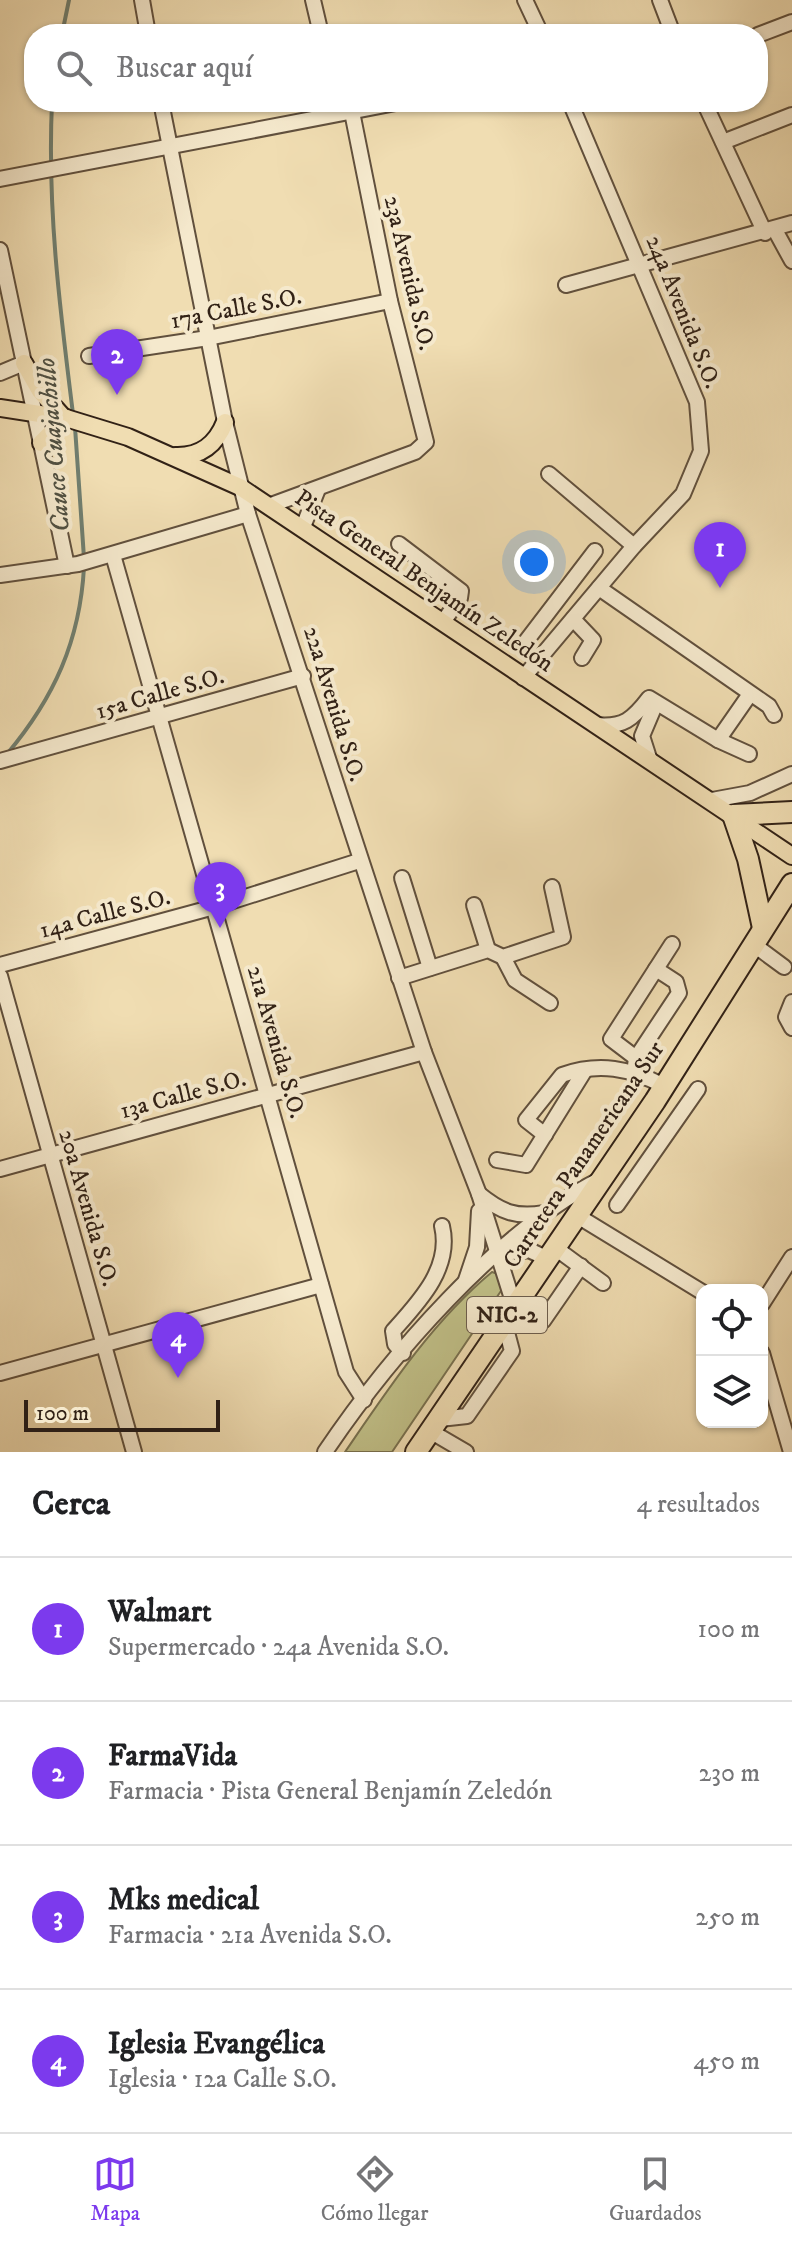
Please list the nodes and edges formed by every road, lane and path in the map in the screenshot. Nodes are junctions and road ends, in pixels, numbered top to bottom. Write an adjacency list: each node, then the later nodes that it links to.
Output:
1 (142, 0): 6 (street)
2 (313, 0): 7 (street)
3 (525, 0): 8 (street)
4 (660, 0): 9 (street)
5 (792, 22): 10 (street)
6 (146, 24)
7 (319, 24)
8 (536, 24)
9 (669, 24)
10 (768, 31)
11 (163, 112): 18 (street, 22a Avenida S.O.)
12 (332, 112): 18 (street)
13 (342, 112): 26 (street, 23a Avenida S.O.)
14 (574, 112): 24 (street, 24a Avenida S.O.)
15 (709, 112): 17 (street)
16 (792, 115): 17 (street)
17 (723, 142): 21 (street)
18 (170, 147): 19 (street); 27 (street, 22a Avenida S.O.)
19 (0, 179)
20 (792, 223): 21 (street)
21 (770, 231): 23 (street); 24 (street)
22 (0, 250): 29 (street)
23 (792, 261)
24 (642, 267): 25 (street); 44 (street, 24a Avenida S.O.)
25 (566, 285)
26 (390, 301): 27 (street, 17a Calle S.O.); 39 (street, 23a Avenida S.O.)
27 (208, 338): 28 (street, 17a Calle S.O.); 34 (street, 22a Avenida S.O.)
28 (89, 356)
29 (24, 363): 30 (street); 32 (street); 33 (main road)
30 (0, 373)
31 (0, 408): 32 (main road, Pista General Benjamín Zeledón)
32 (35, 413): 33 (main road, Pista General Benjamín Zeledón); 35 (street)
33 (71, 419): 35 (main road); 36 (main road, Pista General Benjamín Zeledón)
34 (225, 422): 36 (main road); 38 (street, 22a Avenida S.O.)
35 (41, 443): 47 (street)
36 (175, 456): 38 (main road, Pista General Benjamín Zeledón)
37 (549, 474): 44 (street)
38 (240, 487): 40 (main road, Pista General Benjamín Zeledón); 41 (street, 22a Avenida S.O.)
39 (318, 489): 40 (street); 42 (street)
40 (271, 505): 42 (main road, Pista General Benjamín Zeledón)
41 (248, 514): 46 (street); 56 (street, 22a Avenida S.O.)
42 (303, 527): 52 (main road, Pista General Benjamín Zeledón)
43 (399, 544): 52 (street)
44 (634, 546): 49 (street, 24a Avenida S.O.)
45 (595, 551): 51 (street)
46 (113, 555): 47 (street); 61 (street, 21a Avenida S.O.)
47 (73, 565): 48 (street)
48 (0, 575)
49 (599, 588): 50 (street, 24a Avenida S.O.); 58 (street)
50 (573, 619): 53 (street, 24a Avenida S.O.); 55 (street)
51 (542, 621): 53 (street); 54 (street)
52 (443, 622): 57 (main road, Pista General Benjamín Zeledón)
53 (560, 635): 57 (street, 24a Avenida S.O.)
54 (527, 640)
55 (582, 658)
56 (303, 676): 61 (street, 15a Calle S.O.); 72 (street, 22a Avenida S.O.)
57 (523, 678): 62 (main road, Pista General Benjamín Zeledón)
58 (750, 694): 60 (street); 63 (street)
59 (653, 700): 62 (street); 63 (street); 66 (street)
60 (774, 715)
61 (162, 716): 65 (street, 15a Calle S.O.); 77 (street, 21a Avenida S.O.)
62 (594, 724): 66 (main road, Pista General Benjamín Zeledón)
63 (718, 740): 64 (street)
64 (749, 754)
65 (0, 761)
66 (650, 761): 68 (main road, Pista General Benjamín Zeledón)
67 (792, 774): 68 (street)
68 (712, 800): 70 (main road, Pista General Benjamín Zeledón)
69 (792, 812): 70 (highway)
70 (733, 815): 71 (main road, Pista General Benjamín Zeledón); 79 (highway)
71 (792, 856)
72 (359, 861): 77 (street, 14a Calle S.O.); 88 (street, 22a Avenida S.O.)
73 (402, 878): 85 (street)
74 (792, 884): 79 (highway, Carretera Panamericana Sur / NIC-2)
75 (552, 887): 82 (street)
76 (474, 905): 81 (street)
77 (214, 907): 83 (street, 14a Calle S.O.); 97 (street, 21a Avenida S.O.)
78 (792, 917): 79 (highway)
79 (758, 936): 84 (street); 95 (highway, Carretera Panamericana Sur / NIC-2)
80 (672, 944): 86 (street)
81 (488, 950): 82 (street); 85 (street)
82 (503, 957): 90 (street)
83 (0, 965)
84 (784, 967)
85 (430, 968): 88 (street)
86 (656, 969): 93 (street); 93 (street)
87 (0, 976): 100 (street, 20a Avenida S.O.)
88 (399, 978): 92 (street, 22a Avenida S.O.)
89 (792, 1002): 91 (street)
90 (550, 1003)
91 (792, 1028)
92 (424, 1052): 97 (street, 13a Calle S.O.); 105 (street, 22a Avenida S.O.)
93 (635, 1064): 94 (street); 95 (street)
94 (585, 1070): 98 (street); 98 (street)
95 (664, 1086): 99 (highway, Carretera Panamericana Sur / NIC-2)
96 (698, 1089): 102 (street)
97 (268, 1094): 100 (street, 13a Calle S.O.); 115 (street, 21a Avenida S.O.)
98 (545, 1135): 101 (street)
99 (622, 1147): 102 (street); 104 (highway, Carretera Panamericana Sur / NIC-2)
100 (50, 1155): 103 (street, 13a Calle S.O.); 123 (street, 20a Avenida S.O.)
101 (497, 1160)
102 (646, 1163): 106 (street)
103 (0, 1169)
104 (599, 1180): 107 (street); 108 (highway, Carretera Panamericana Sur / NIC-2)
105 (479, 1194): 107 (street); 111 (street, 22a Avenida S.O.); 116 (street)
106 (617, 1205)
107 (544, 1213): 111 (street)
108 (576, 1215): 110 (highway, Carretera Panamericana Sur / NIC-2); 117 (street)
109 (442, 1226): 118 (street)
110 (550, 1253): 111 (street); 113 (street); 121 (highway, Carretera Panamericana Sur / NIC-2)
111 (498, 1254): 116 (street); 121 (street, 22a Avenida S.O.)
112 (792, 1257): 119 (street)
113 (581, 1266): 114 (street); 122 (street)
114 (603, 1283)
115 (321, 1285): 123 (street); 127 (street, 21a Avenida S.O.)
116 (464, 1285): 120 (street)
117 (696, 1288)
118 (425, 1295): 120 (street); 124 (street)
119 (768, 1295)
120 (439, 1311): 124 (street)
121 (509, 1313): 128 (highway, Carretera Panamericana Sur / NIC-2)
122 (543, 1321)
123 (103, 1344): 126 (street); 129 (street, 20a Avenida S.O.)
124 (403, 1353): 127 (street)
125 (763, 1356): 133 (street)
126 (0, 1373)
127 (364, 1400): 130 (street)
128 (435, 1425): 131 (highway, Carretera Panamericana Sur / NIC-2); 132 (street)
129 (134, 1452)
130 (325, 1452)
131 (416, 1452)
132 (466, 1452)
133 (791, 1452)

